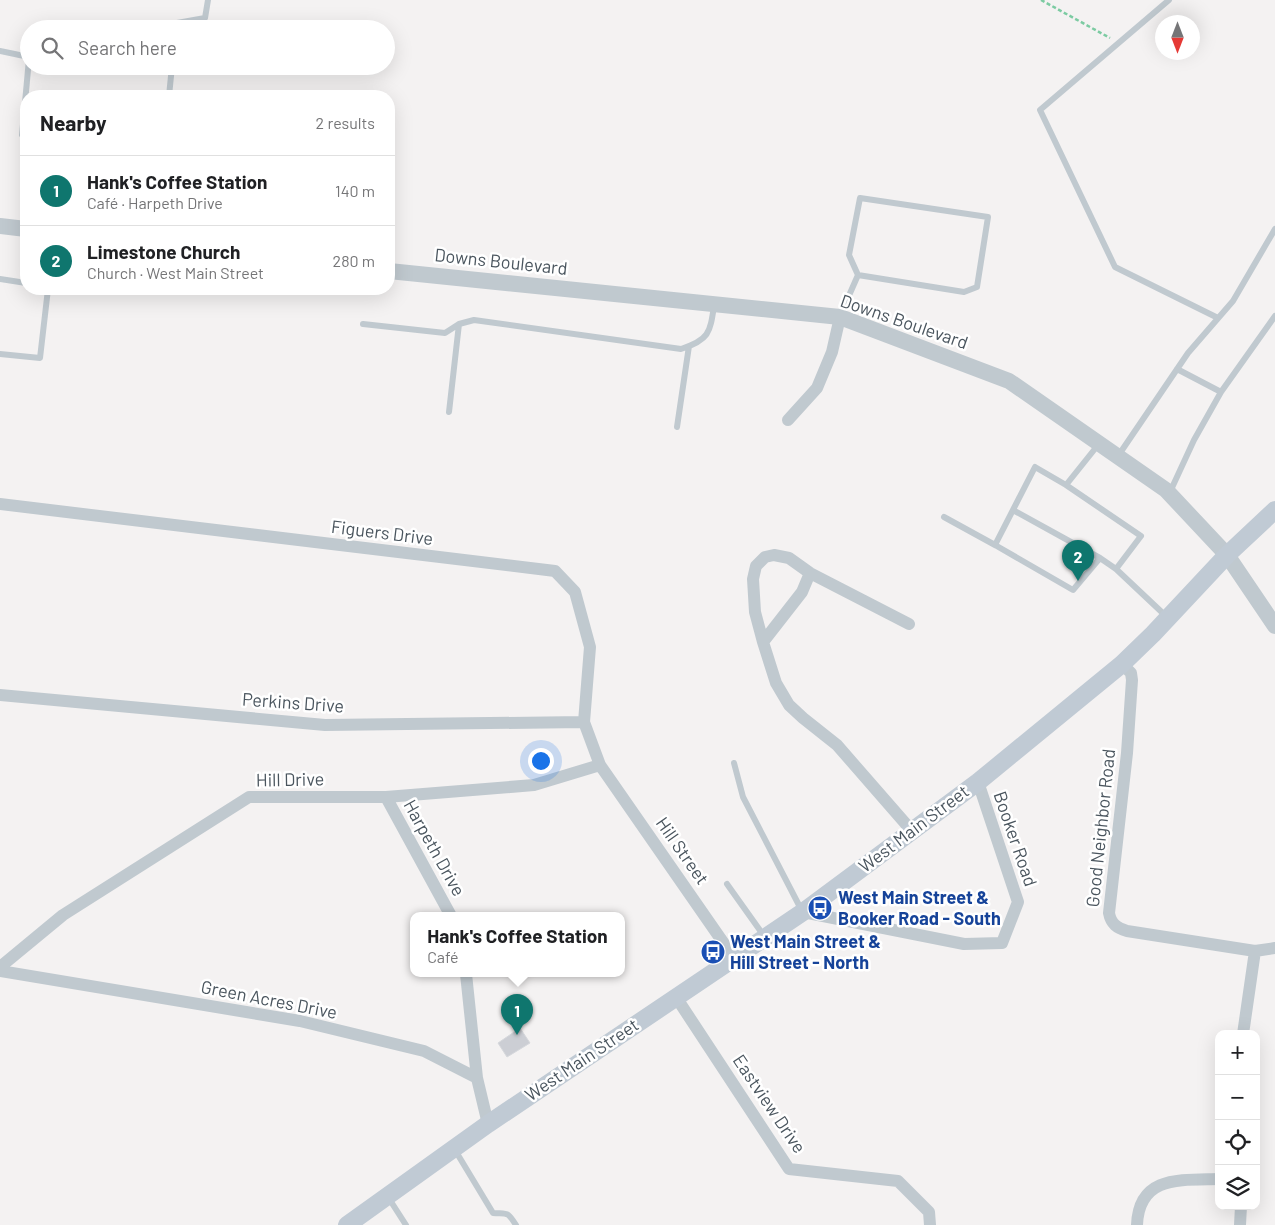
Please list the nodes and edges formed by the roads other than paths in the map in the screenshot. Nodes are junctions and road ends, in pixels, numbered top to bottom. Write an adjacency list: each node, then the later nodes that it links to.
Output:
1 (208, 0): 3 (lane)
2 (1170, 0): 21 (lane)
3 (194, 20)
4 (0, 51): 5 (lane)
5 (20, 56)
6 (27, 75): 8 (lane)
7 (170, 75): 9 (lane)
8 (26, 90)
9 (169, 90)
10 (0, 226): 11 (street)
11 (20, 228)
12 (1275, 229): 21 (lane)
13 (395, 272): 18 (street, Downs Boulevard)
14 (858, 275): 14 (lane); 20 (lane)
15 (0, 279): 16 (lane)
16 (20, 282)
17 (47, 295): 25 (lane)
18 (715, 304): 20 (street, Downs Boulevard); 24 (lane)
19 (1275, 316): 27 (lane)
20 (840, 317): 29 (street); 31 (street, Downs Boulevard)
21 (1218, 318): 26 (lane)
22 (363, 324): 23 (lane)
23 (459, 324): 24 (lane); 28 (lane)
24 (689, 346): 30 (lane)
25 (0, 354)
26 (1177, 369): 27 (lane); 32 (lane)
27 (1221, 392): 34 (lane)
28 (449, 412)
29 (788, 420)
30 (677, 427)
31 (1099, 444): 32 (street, Downs Boulevard); 33 (lane)
32 (1118, 456): 34 (street, Downs Boulevard)
33 (1066, 485): 36 (lane); 42 (lane)
34 (1169, 494): 40 (street, Downs Boulevard)
35 (0, 504): 50 (street, Figuers Drive)
36 (1013, 510): 39 (lane); 41 (lane)
37 (1275, 510): 40 (main road, West Main Street)
38 (944, 517): 39 (lane)
39 (995, 545): 41 (lane)
40 (1227, 555): 44 (main road, West Main Street); 46 (street, Downs Boulevard)
41 (1100, 558): 42 (lane)
42 (1116, 569): 44 (lane)
43 (810, 573): 45 (street); 47 (street); 47 (street)
44 (1168, 618): 48 (main road, West Main Street)
45 (909, 624)
46 (1275, 626)
47 (763, 642): 55 (street)
48 (1122, 664): 53 (main road, West Main Street); 61 (street, Good Neighbor Road)
49 (0, 695): 50 (street, Perkins Drive)
50 (584, 722): 52 (street, Figuers Drive)
51 (734, 763): 58 (lane)
52 (600, 765): 54 (street, Hill Drive); 62 (street, Hill Street)
53 (978, 782): 55 (main road, West Main Street); 58 (street, Booker Road)
54 (386, 797): 57 (street, Harpeth Drive); 63 (street, Hill Drive)
55 (912, 831): 58 (main road, West Main Street)
56 (727, 884): 59 (lane)
57 (449, 912)
58 (803, 912): 59 (main road, West Main Street)
59 (765, 937): 62 (main road, West Main Street)
60 (1275, 948): 61 (street, Good Neighbor Road)
61 (1255, 951): 66 (street)
62 (734, 958): 65 (main road, West Main Street)
63 (0, 969): 67 (street, Green Acres Drive)
64 (466, 977): 67 (street)
65 (676, 997): 68 (main road, West Main Street); 76 (street, Eastview Drive)
66 (1244, 1030)
67 (477, 1078): 68 (street)
68 (488, 1124): 69 (main road, West Main Street)
69 (454, 1149): 71 (main road, West Main Street); 75 (lane)
70 (1215, 1179): 77 (street)
71 (387, 1196): 73 (main road, West Main Street); 74 (lane)
72 (1241, 1210): 78 (street)
73 (356, 1221)
74 (406, 1225)
75 (516, 1225)
76 (930, 1225)
77 (1137, 1225)
78 (1240, 1225)

